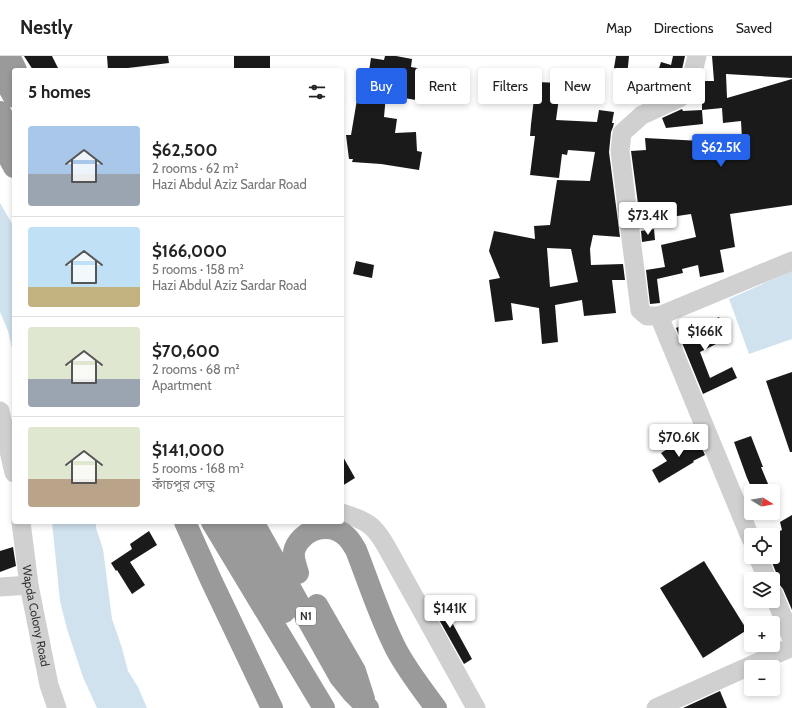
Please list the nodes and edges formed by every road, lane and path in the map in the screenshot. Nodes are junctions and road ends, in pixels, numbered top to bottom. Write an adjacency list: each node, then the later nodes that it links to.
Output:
1 (9, 56): 3 (highway)
2 (697, 56): 11 (street)
3 (15, 68)
4 (0, 72): 5 (highway)
5 (12, 93)
6 (0, 112): 7 (highway)
7 (12, 133)
8 (0, 141): 9 (highway)
9 (12, 163)
10 (792, 261): 11 (street)
11 (653, 316): 21 (street)
12 (0, 411): 13 (street)
13 (12, 464)
14 (344, 514): 34 (street)
15 (21, 524): 23 (street, Wapda Colony Road)
16 (186, 524): 30 (highway)
17 (213, 524): 31 (highway)
18 (231, 524): 32 (highway, N1)
19 (254, 524): 28 (highway, N1)
20 (271, 524): 22 (highway)
21 (746, 528)
22 (298, 573): 28 (highway); 33 (highway)
23 (29, 585): 24 (street); 29 (street, Wapda Colony Road)
24 (0, 587)
25 (779, 608): 26 (street)
26 (792, 639)
27 (792, 647): 35 (street)
28 (367, 707)
29 (57, 708)
30 (272, 708)
31 (324, 708)
32 (340, 708)
33 (436, 708)
34 (476, 708)
35 (656, 708)

